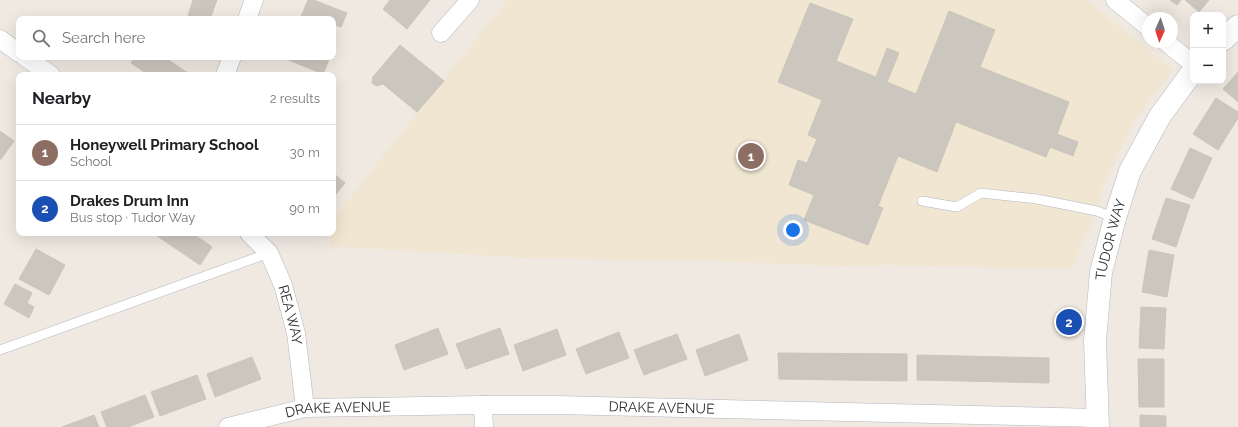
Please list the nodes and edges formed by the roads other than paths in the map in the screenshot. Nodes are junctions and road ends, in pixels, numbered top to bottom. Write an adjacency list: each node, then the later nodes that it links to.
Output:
1 (254, 0): 4 (street)
2 (470, 0): 7 (street)
3 (1115, 0): 5 (street)
4 (248, 16)
5 (1142, 22)
6 (1238, 26): 8 (street)
7 (441, 33)
8 (1226, 37)
9 (0, 39): 11 (street)
10 (1173, 48): 14 (street)
11 (16, 51)
12 (29, 60): 15 (street)
13 (231, 60): 16 (street)
14 (1190, 62)
15 (47, 72)
16 (226, 72)
17 (1190, 75): 19 (street, TUDOR WAY)
18 (922, 201): 19 (lane)
19 (1115, 218): 25 (street, TUDOR WAY)
20 (252, 236): 21 (street, REA WAY)
21 (268, 253): 22 (lane); 24 (street, REA WAY)
22 (0, 350)
23 (483, 405): 24 (street, DRAKE AVENUE); 25 (street, DRAKE AVENUE); 27 (street)
24 (304, 408): 26 (street, DRAKE AVENUE)
25 (1098, 422)
26 (228, 427)
27 (484, 427)

